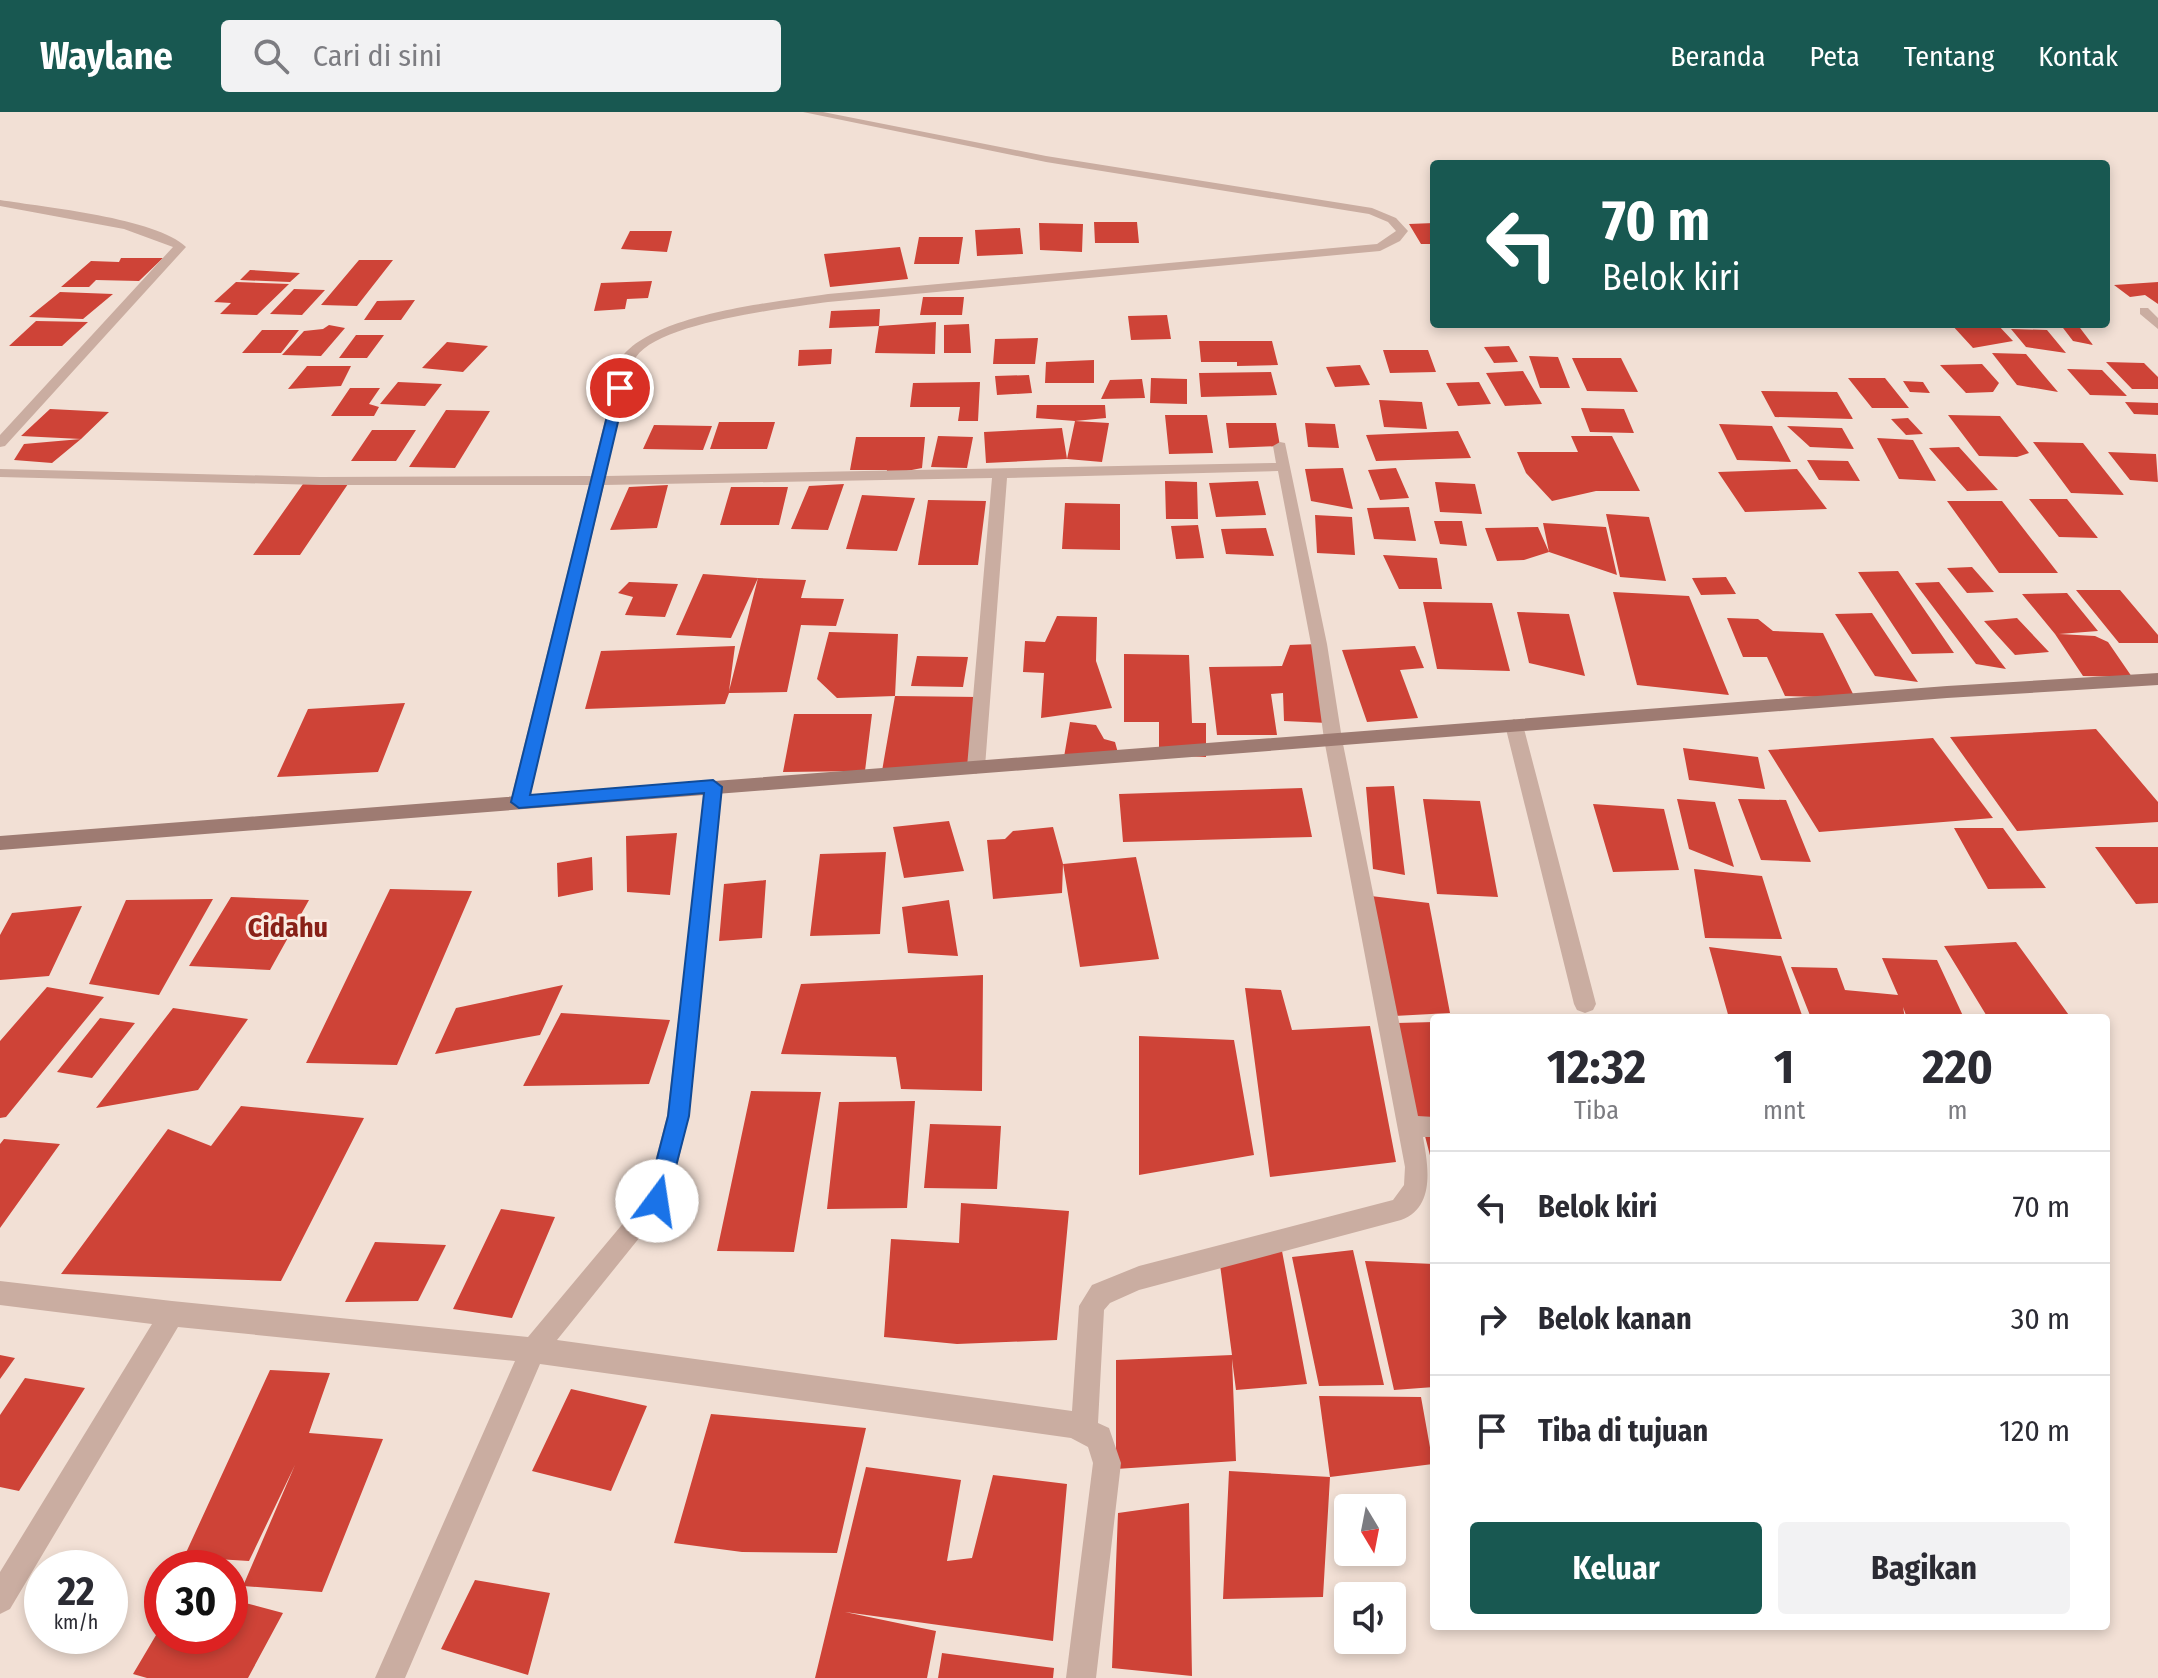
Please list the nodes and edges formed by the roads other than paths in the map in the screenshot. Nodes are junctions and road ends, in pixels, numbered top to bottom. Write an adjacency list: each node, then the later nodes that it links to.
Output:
1 (808, 112): 10 (street)
2 (0, 203): 5 (street)
3 (2144, 311): 4 (street)
4 (2158, 325)
5 (0, 443)
6 (1280, 446): 7 (street)
7 (1282, 467): 9 (street); 13 (street)
8 (0, 473): 10 (street)
9 (1000, 473): 10 (street); 14 (street)
10 (597, 481): 16 (street)
11 (2158, 679): 12 (main road)
12 (1514, 725): 13 (main road); 18 (street)
13 (1333, 739): 14 (main road); 19 (street)
14 (976, 767): 15 (main road)
15 (713, 787): 16 (main road); 23 (street)
16 (519, 802): 17 (main road)
17 (0, 843)
18 (1585, 1004)
19 (1409, 1126): 20 (street); 24 (street)
20 (1430, 1127)
21 (0, 1293): 22 (street)
22 (172, 1314): 23 (street); 25 (street)
23 (533, 1350): 24 (street); 26 (street)
24 (1084, 1431): 27 (street)
25 (0, 1599)
26 (390, 1678)
27 (1081, 1678)

